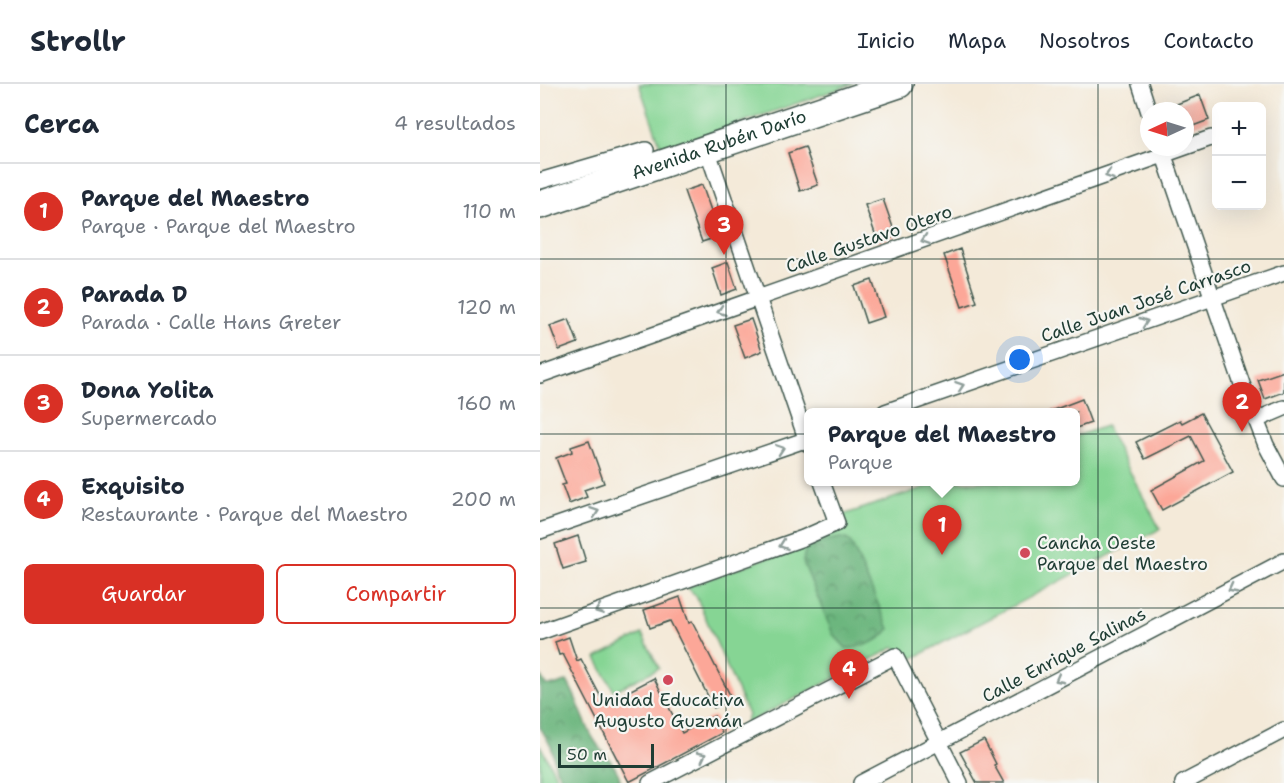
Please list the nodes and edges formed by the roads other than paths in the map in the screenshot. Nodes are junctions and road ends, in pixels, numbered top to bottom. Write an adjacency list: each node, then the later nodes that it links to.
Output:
1 (899, 84): 6 (highway, Avenida Rubén Darío)
2 (1140, 84): 3 (street)
3 (1146, 102)
4 (1211, 138): 5 (street, Calle Gustavo Otero)
5 (1194, 143)
6 (707, 149): 11 (highway, Avenida Rubén Darío); 13 (street)
7 (646, 150): 10 (street)
8 (1148, 156): 13 (street, Calle Gustavo Otero, one-way to 13)
9 (1164, 156): 14 (street)
10 (540, 181)
11 (540, 205)
12 (1284, 273): 14 (street, Calle Juan José Carrasco)
13 (760, 298): 15 (street, Calle Gustavo Otero, one-way to 15); 19 (street)
14 (1213, 298): 16 (street, Calle Juan José Carrasco, one-way to 14); 18 (street)
15 (540, 375)
16 (897, 408)
17 (1284, 408): 18 (street)
18 (1256, 420): 21 (street)
19 (804, 429)
20 (804, 442): 23 (street, one-way to 20)
21 (1284, 479)
22 (823, 486): 25 (street, one-way to 25)
23 (540, 531)
24 (1284, 561): 27 (street, Calle Enrique Salinas, one-way to 27)
25 (540, 632)
26 (1284, 730): 31 (street)
27 (939, 742): 28 (street, one-way to 27); 29 (street, Calle Enrique Salinas); 30 (street)
28 (650, 783)
29 (861, 783)
30 (960, 783)
31 (1183, 783)

